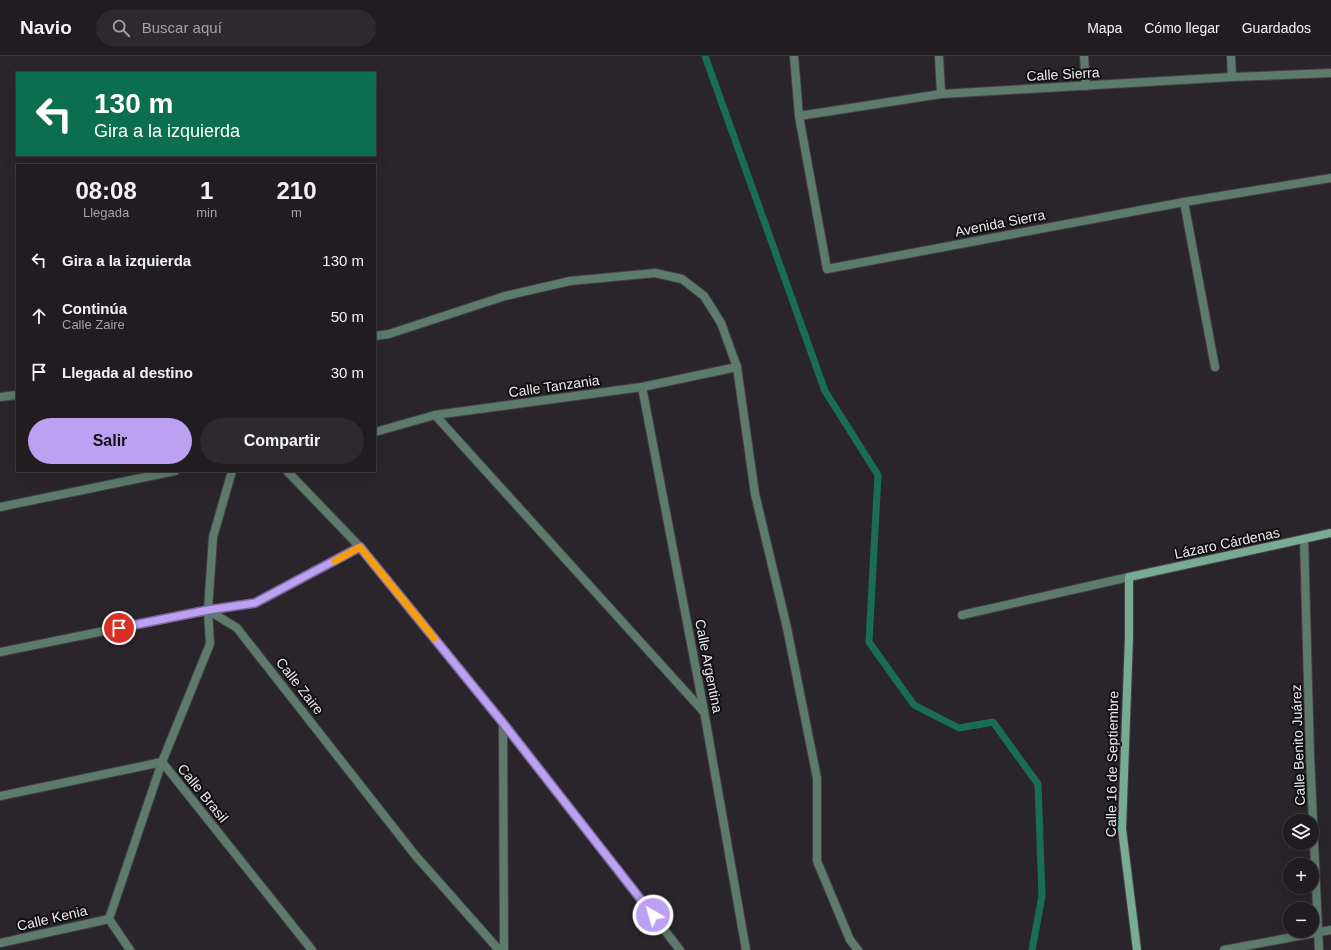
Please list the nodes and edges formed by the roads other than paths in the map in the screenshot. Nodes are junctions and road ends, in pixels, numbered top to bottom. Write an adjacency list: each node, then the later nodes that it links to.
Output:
1 (794, 56): 9 (street)
2 (939, 56): 8 (street)
3 (1084, 56): 7 (street)
4 (1231, 56): 6 (street)
5 (1331, 73): 6 (street, Calle Sierra)
6 (1232, 77): 7 (street, Calle Sierra)
7 (1086, 86): 8 (street, Calle Sierra)
8 (941, 94): 9 (street, Calle Sierra)
9 (799, 116): 11 (street, Avenida Sierra)
10 (1331, 178): 11 (street, Avenida Sierra)
11 (1184, 202): 14 (street)
12 (376, 336): 13 (street)
13 (737, 367): 15 (street, Calle Tanzania); 48 (street)
14 (1215, 367)
15 (642, 387): 18 (street, Calle Tanzania); 31 (street, Calle Argentina)
16 (16, 395): 17 (street)
17 (0, 397)
18 (435, 415): 19 (street, Calle Tanzania); 31 (street)
19 (376, 432)
20 (170, 472): 23 (street)
21 (232, 472): 28 (street)
22 (288, 472): 26 (street)
23 (0, 507)
24 (1331, 533): 25 (street, Lázaro Cárdenas)
25 (1304, 539): 27 (street, Lázaro Cárdenas); 35 (street, Calle Benito Juárez)
26 (360, 547): 28 (street); 32 (street)
27 (1129, 577): 29 (street); 49 (street, Calle 16 de Septiembre)
28 (208, 610): 30 (street); 33 (street); 44 (street, Calle Zaire)
29 (962, 615)
30 (0, 652)
31 (704, 711): 47 (street, Calle Argentina)
32 (503, 723): 45 (street); 46 (street)
33 (162, 762): 34 (street, Calle Brasil); 36 (street); 43 (street, Calle Brasil)
34 (0, 796)
35 (1317, 902)
36 (109, 918): 41 (street, Calle Kenia); 42 (street)
37 (1331, 930): 38 (street)
38 (1319, 932)
39 (1287, 938): 50 (street)
40 (1318, 938): 51 (street, Calle Benito Juárez)
41 (0, 943)
42 (130, 950)
43 (312, 950)
44 (499, 950)
45 (504, 950)
46 (680, 950)
47 (746, 950)
48 (858, 950)
49 (1137, 950)
50 (1224, 950)
51 (1319, 950)

